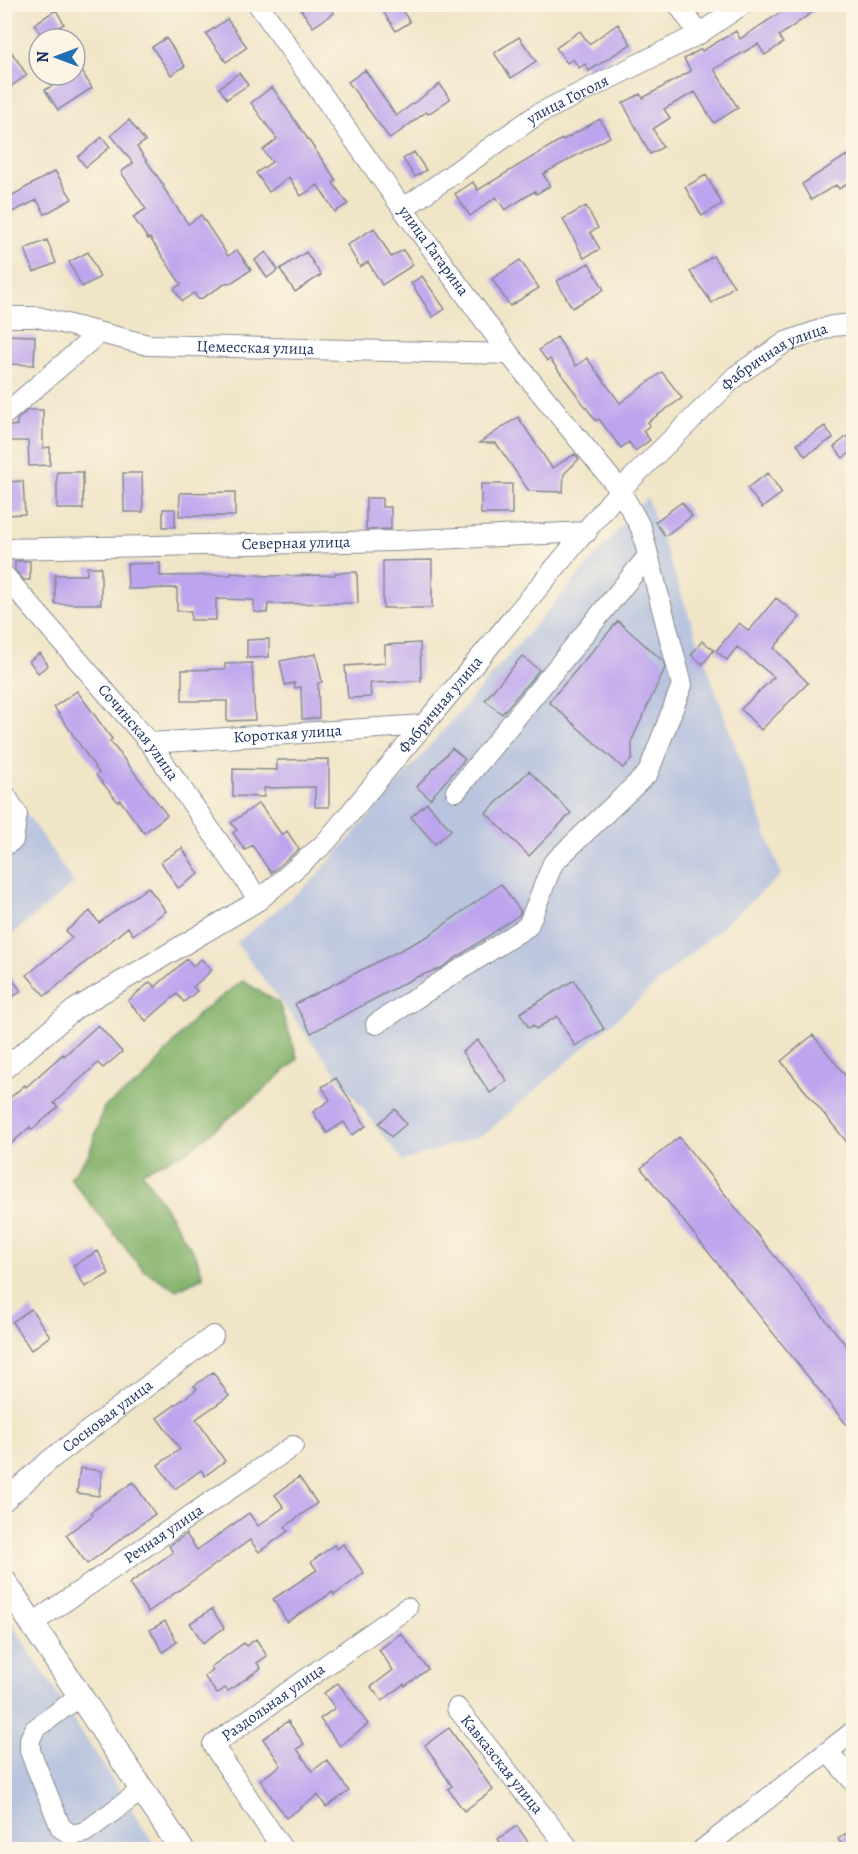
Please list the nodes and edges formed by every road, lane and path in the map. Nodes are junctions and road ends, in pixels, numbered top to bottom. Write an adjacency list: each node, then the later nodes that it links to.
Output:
1 (258, 4): 5 (street, улица Гагарина)
2 (678, 4): 4 (street)
3 (742, 4): 4 (street, улица Гоголя)
4 (699, 34): 5 (street, улица Гоголя)
5 (403, 209): 9 (street, улица Гагарина)
6 (4, 317): 8 (street, Цемесская улица)
7 (854, 324): 11 (street, Фабричная улица)
8 (99, 333): 9 (street, Цемесская улица); 10 (street)
9 (509, 354): 11 (street, улица Гагарина)
10 (4, 414)
11 (620, 490): 12 (street, Фабричная улица); 14 (street, улица Гагарина)
12 (587, 532): 13 (street, Северная улица); 16 (street, Фабричная улица)
13 (4, 549)
14 (648, 556): 18 (street); 22 (street, улица Гагарина)
15 (4, 575): 17 (street, Сочинская улица)
16 (424, 726): 17 (street, Короткая улица); 21 (street, Фабричная улица)
17 (150, 742): 21 (street, Сочинская улица)
18 (456, 791)
19 (4, 793): 20 (street)
20 (4, 846)
21 (259, 900): 23 (street, Фабричная улица)
22 (376, 1024)
23 (4, 1069)
24 (213, 1336): 26 (street, Сосновая улица)
25 (293, 1446): 29 (street, Речная улица)
26 (4, 1501)
27 (4, 1581): 29 (main road)
28 (407, 1608): 37 (street, Раздольная улица)
29 (33, 1623): 30 (main road)
30 (80, 1696): 35 (main road); 35 (street)
31 (457, 1708): 38 (street, Кавказская улица)
32 (854, 1731): 33 (street)
33 (828, 1752): 34 (street); 39 (street)
34 (854, 1782)
35 (142, 1790): 36 (main road)
36 (182, 1850)
37 (283, 1850)
38 (570, 1850)
39 (702, 1850)

